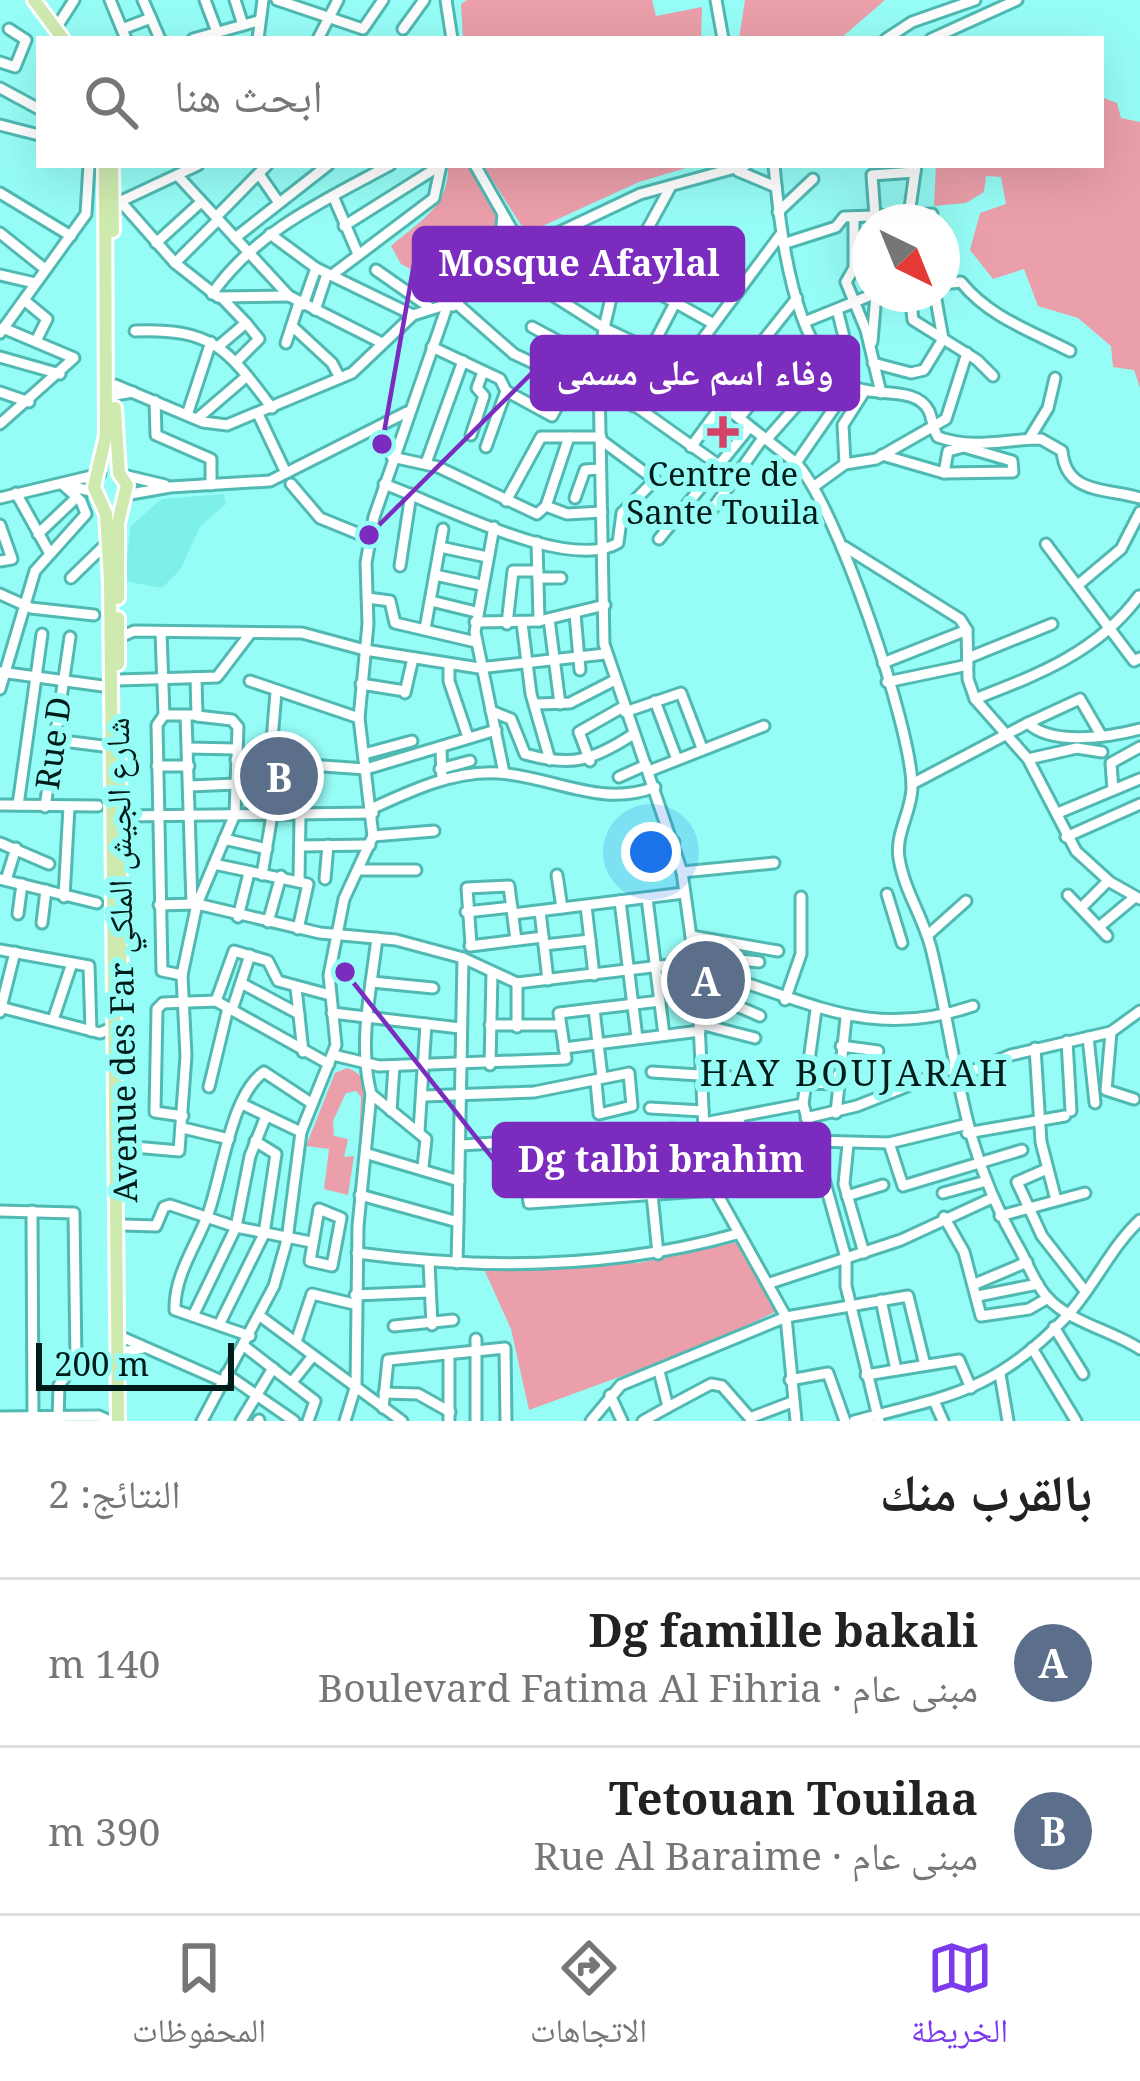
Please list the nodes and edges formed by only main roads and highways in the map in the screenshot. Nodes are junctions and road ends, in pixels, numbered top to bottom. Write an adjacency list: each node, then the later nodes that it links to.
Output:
1 (38, 0): 2 (main road); 3 (main road)
2 (64, 36)
3 (65, 36)
4 (108, 168): 6 (main road)
5 (109, 168): 7 (main road)
6 (101, 474): 7 (main road); 8 (main road)
7 (121, 474): 9 (main road, Avenue des Far شارع الجيش الملكي)
8 (98, 496): 9 (main road); 10 (main road, Avenue des Far شارع الجيش الملكي)
9 (124, 497): 10 (main road, Avenue des Far شارع الجيش الملكي)
10 (114, 684): 11 (main road, Avenue des Far شارع الجيش الملكي); 11 (main road, Avenue des Far شارع الجيش الملكي)
11 (114, 1417)

